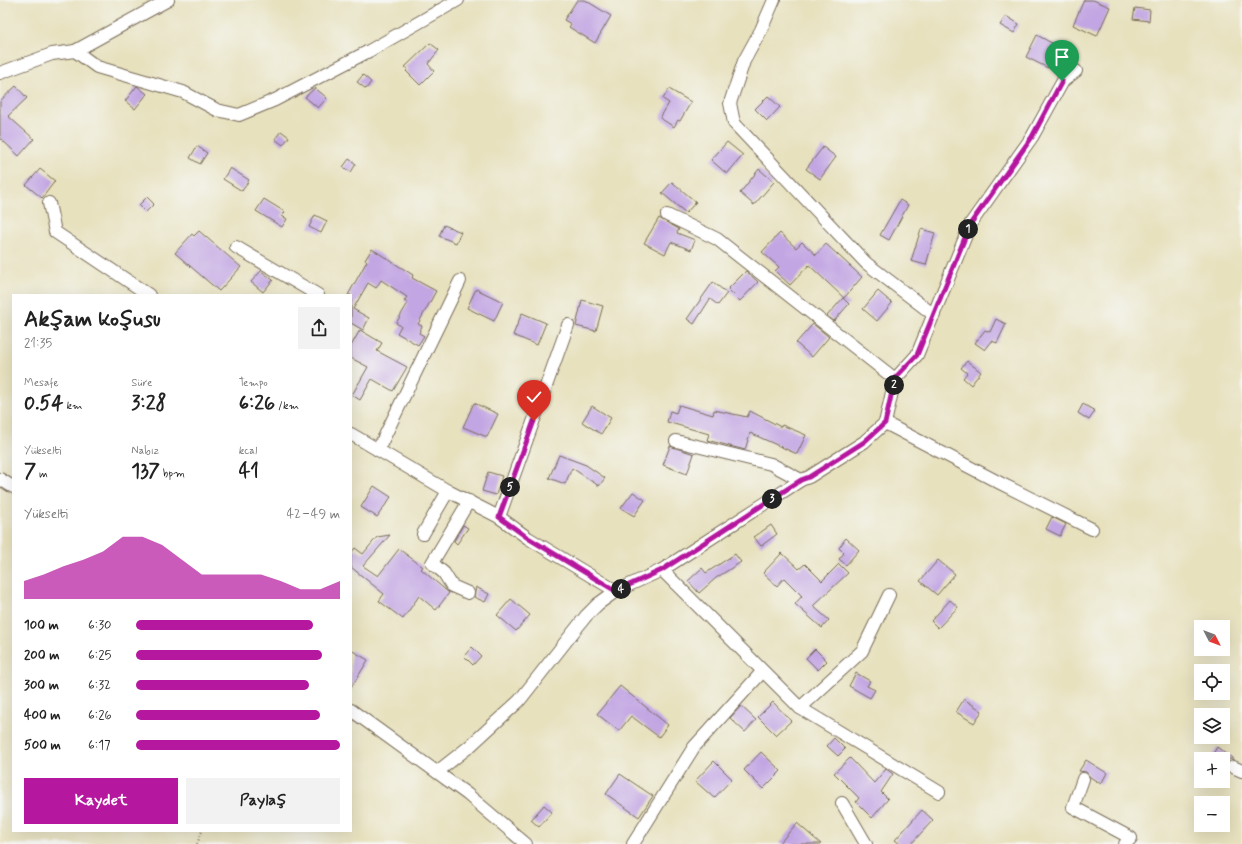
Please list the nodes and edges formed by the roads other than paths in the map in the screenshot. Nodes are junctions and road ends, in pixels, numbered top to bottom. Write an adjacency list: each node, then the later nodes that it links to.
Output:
1 (168, 0): 4 (street)
2 (458, 0): 4 (street)
3 (774, 0): 13 (street)
4 (75, 52): 6 (street)
5 (1076, 71): 13 (street)
6 (0, 73)
7 (49, 203): 11 (street)
8 (667, 215): 15 (street)
9 (236, 247): 12 (street)
10 (460, 281): 19 (street)
11 (148, 294)
12 (316, 294)
13 (934, 315): 15 (street)
14 (568, 325): 25 (street)
15 (895, 378): 16 (street)
16 (885, 423): 21 (street); 26 (street)
17 (352, 435): 19 (street)
18 (676, 441): 21 (street)
19 (378, 450): 23 (street)
20 (0, 479): 22 (street)
21 (801, 480): 28 (street)
22 (12, 486)
23 (448, 491): 24 (street); 27 (street)
24 (469, 501): 25 (street); 30 (street)
25 (499, 517): 29 (street)
26 (1092, 529)
27 (423, 534)
28 (662, 570): 29 (street); 32 (street)
29 (616, 591): 35 (street)
30 (468, 593)
31 (889, 595): 33 (street)
32 (762, 672): 33 (street); 40 (street)
33 (800, 708): 37 (street)
34 (352, 711): 35 (street)
35 (437, 772): 39 (street)
36 (1082, 779): 42 (street)
37 (939, 792)
38 (842, 803): 41 (street)
39 (526, 844)
40 (633, 844)
41 (866, 844)
42 (1125, 844)

